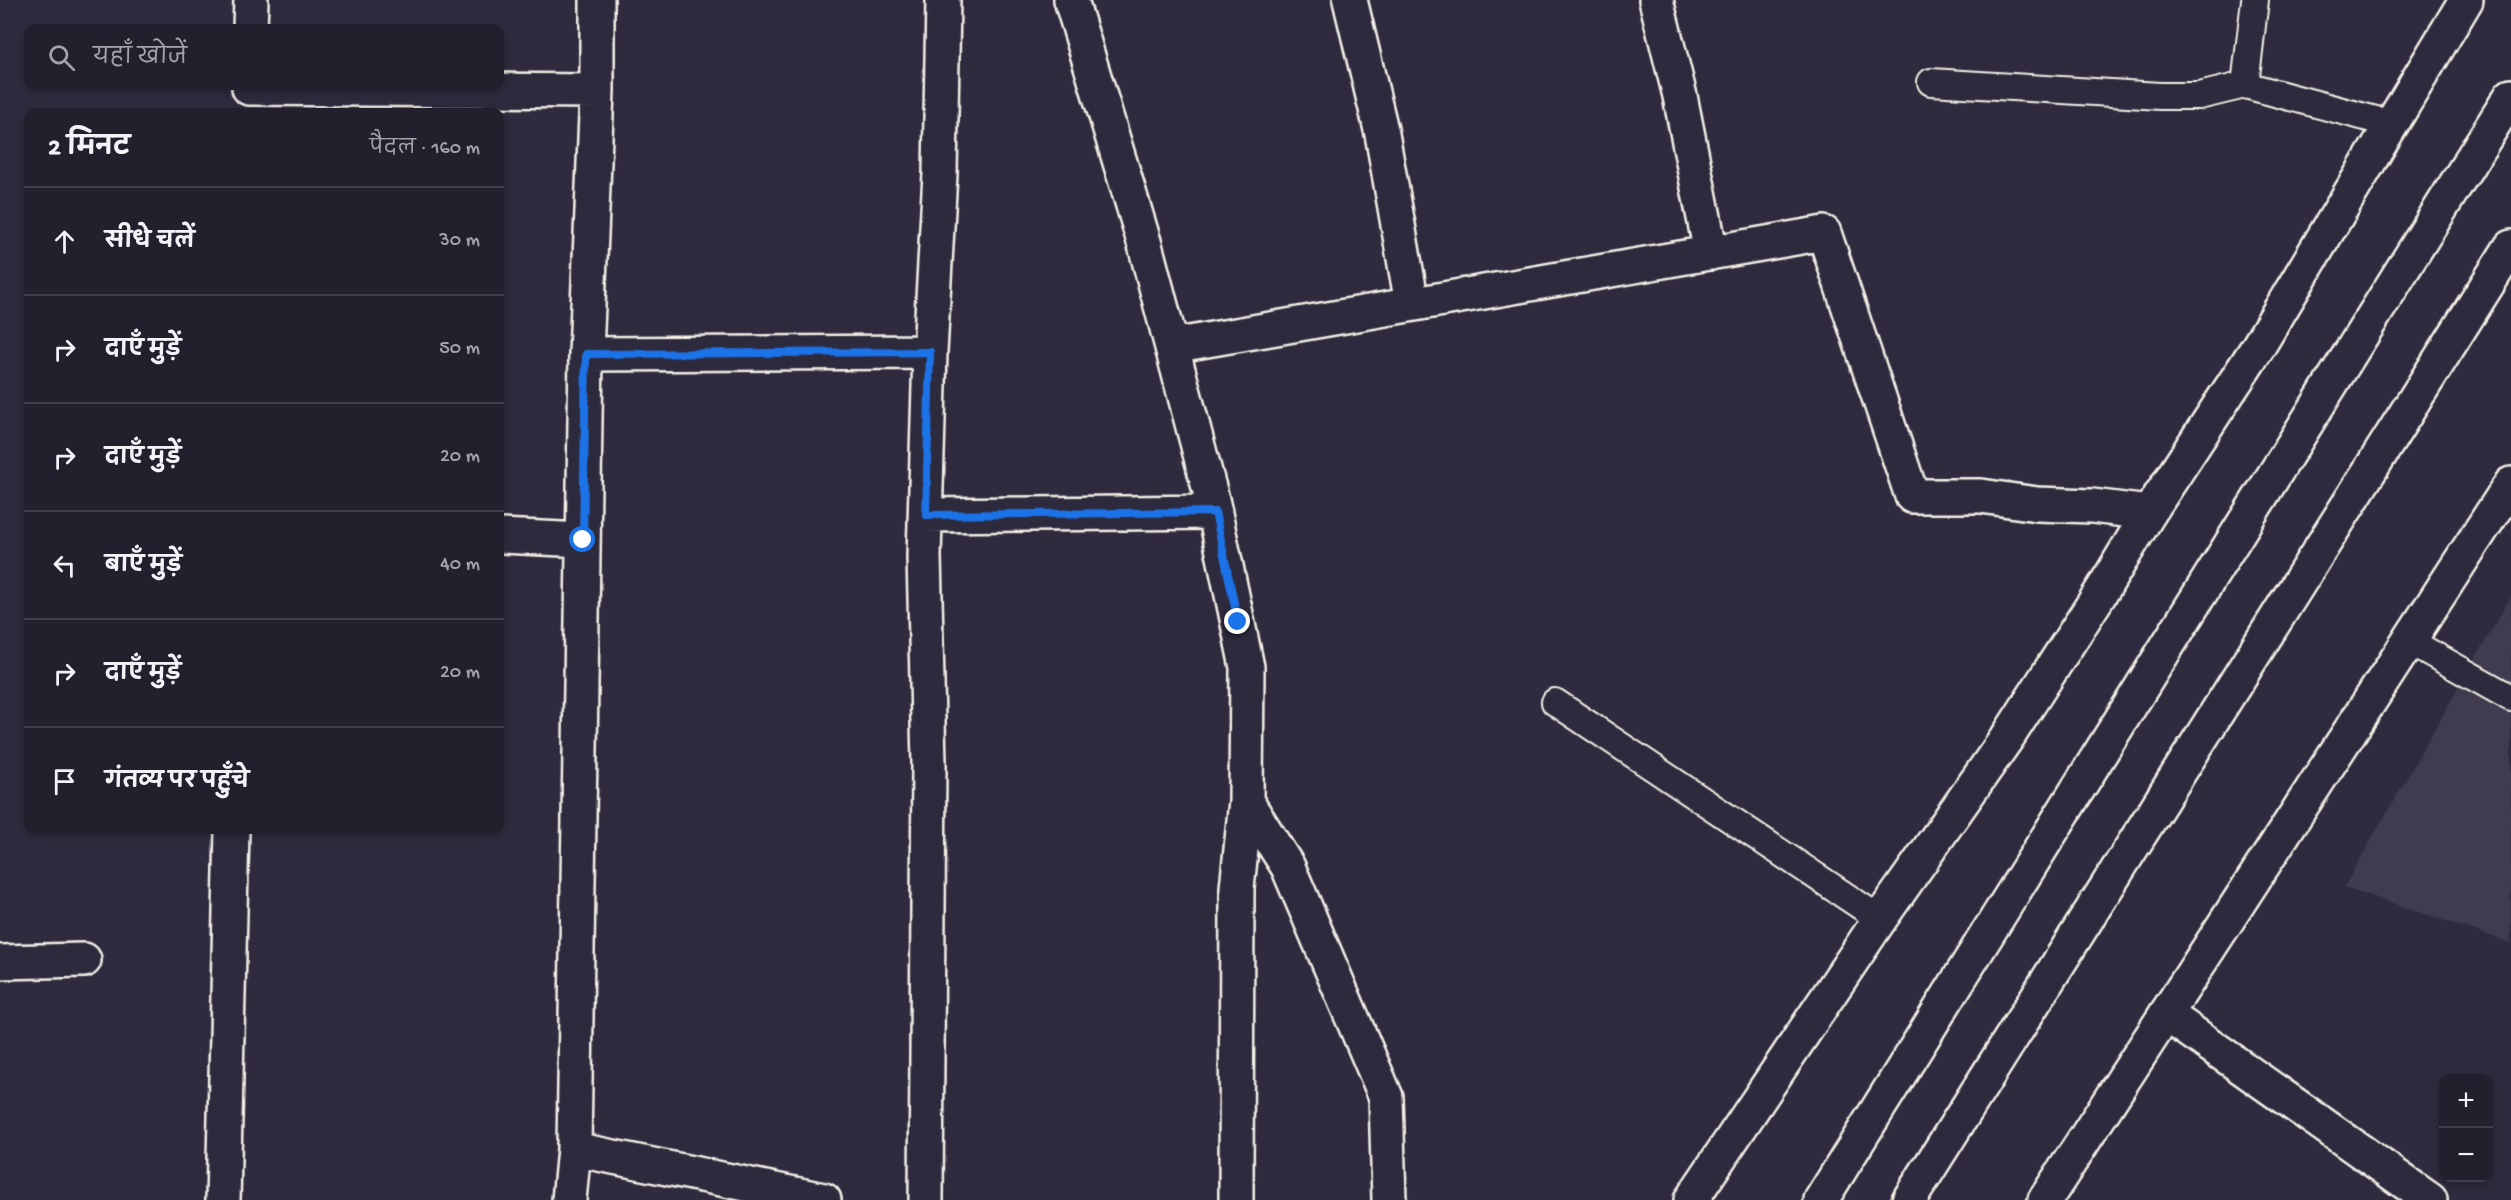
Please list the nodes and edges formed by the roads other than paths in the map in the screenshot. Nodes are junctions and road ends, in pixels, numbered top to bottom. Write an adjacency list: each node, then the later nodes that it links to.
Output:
1 (250, 0): 9 (main road)
2 (597, 0): 12 (main road)
3 (943, 0): 20 (main road)
4 (1071, 0): 19 (main road)
5 (1350, 0): 18 (main road)
6 (1656, 0): 17 (main road)
7 (2255, 0): 11 (lane)
8 (2466, 0): 15 (main road)
9 (250, 24)
10 (1931, 82): 11 (lane)
11 (2245, 85): 15 (lane)
12 (597, 91): 13 (main road); 21 (main road)
13 (248, 95)
14 (2511, 96): 45 (main road)
15 (2391, 124): 24 (main road)
16 (2511, 247): 46 (main road)
17 (1711, 253): 18 (main road); 24 (main road)
18 (1412, 304): 19 (main road)
19 (1172, 346): 23 (main road)
20 (930, 352): 21 (main road); 25 (main road)
21 (586, 354): 27 (main road)
22 (2511, 484): 28 (main road)
23 (1215, 512): 25 (main road); 31 (main road)
24 (2149, 513): 33 (main road)
25 (926, 515): 41 (main road)
26 (504, 536): 27 (main road)
27 (583, 540): 37 (main road)
28 (2409, 641): 29 (lane); 36 (main road)
29 (2511, 698)
30 (1555, 702): 33 (lane)
31 (1246, 801): 42 (main road); 43 (main road)
32 (232, 834): 38 (main road)
33 (1880, 919): 44 (main road)
34 (84, 960): 35 (main road)
35 (0, 962)
36 (2166, 1014): 47 (main road); 48 (main road)
37 (574, 1149): 39 (main road); 40 (main road)
38 (224, 1200)
39 (569, 1200)
40 (824, 1200)
41 (926, 1200)
42 (1236, 1200)
43 (1389, 1200)
44 (1691, 1200)
45 (1821, 1200)
46 (1909, 1200)
47 (2045, 1200)
48 (2430, 1200)

